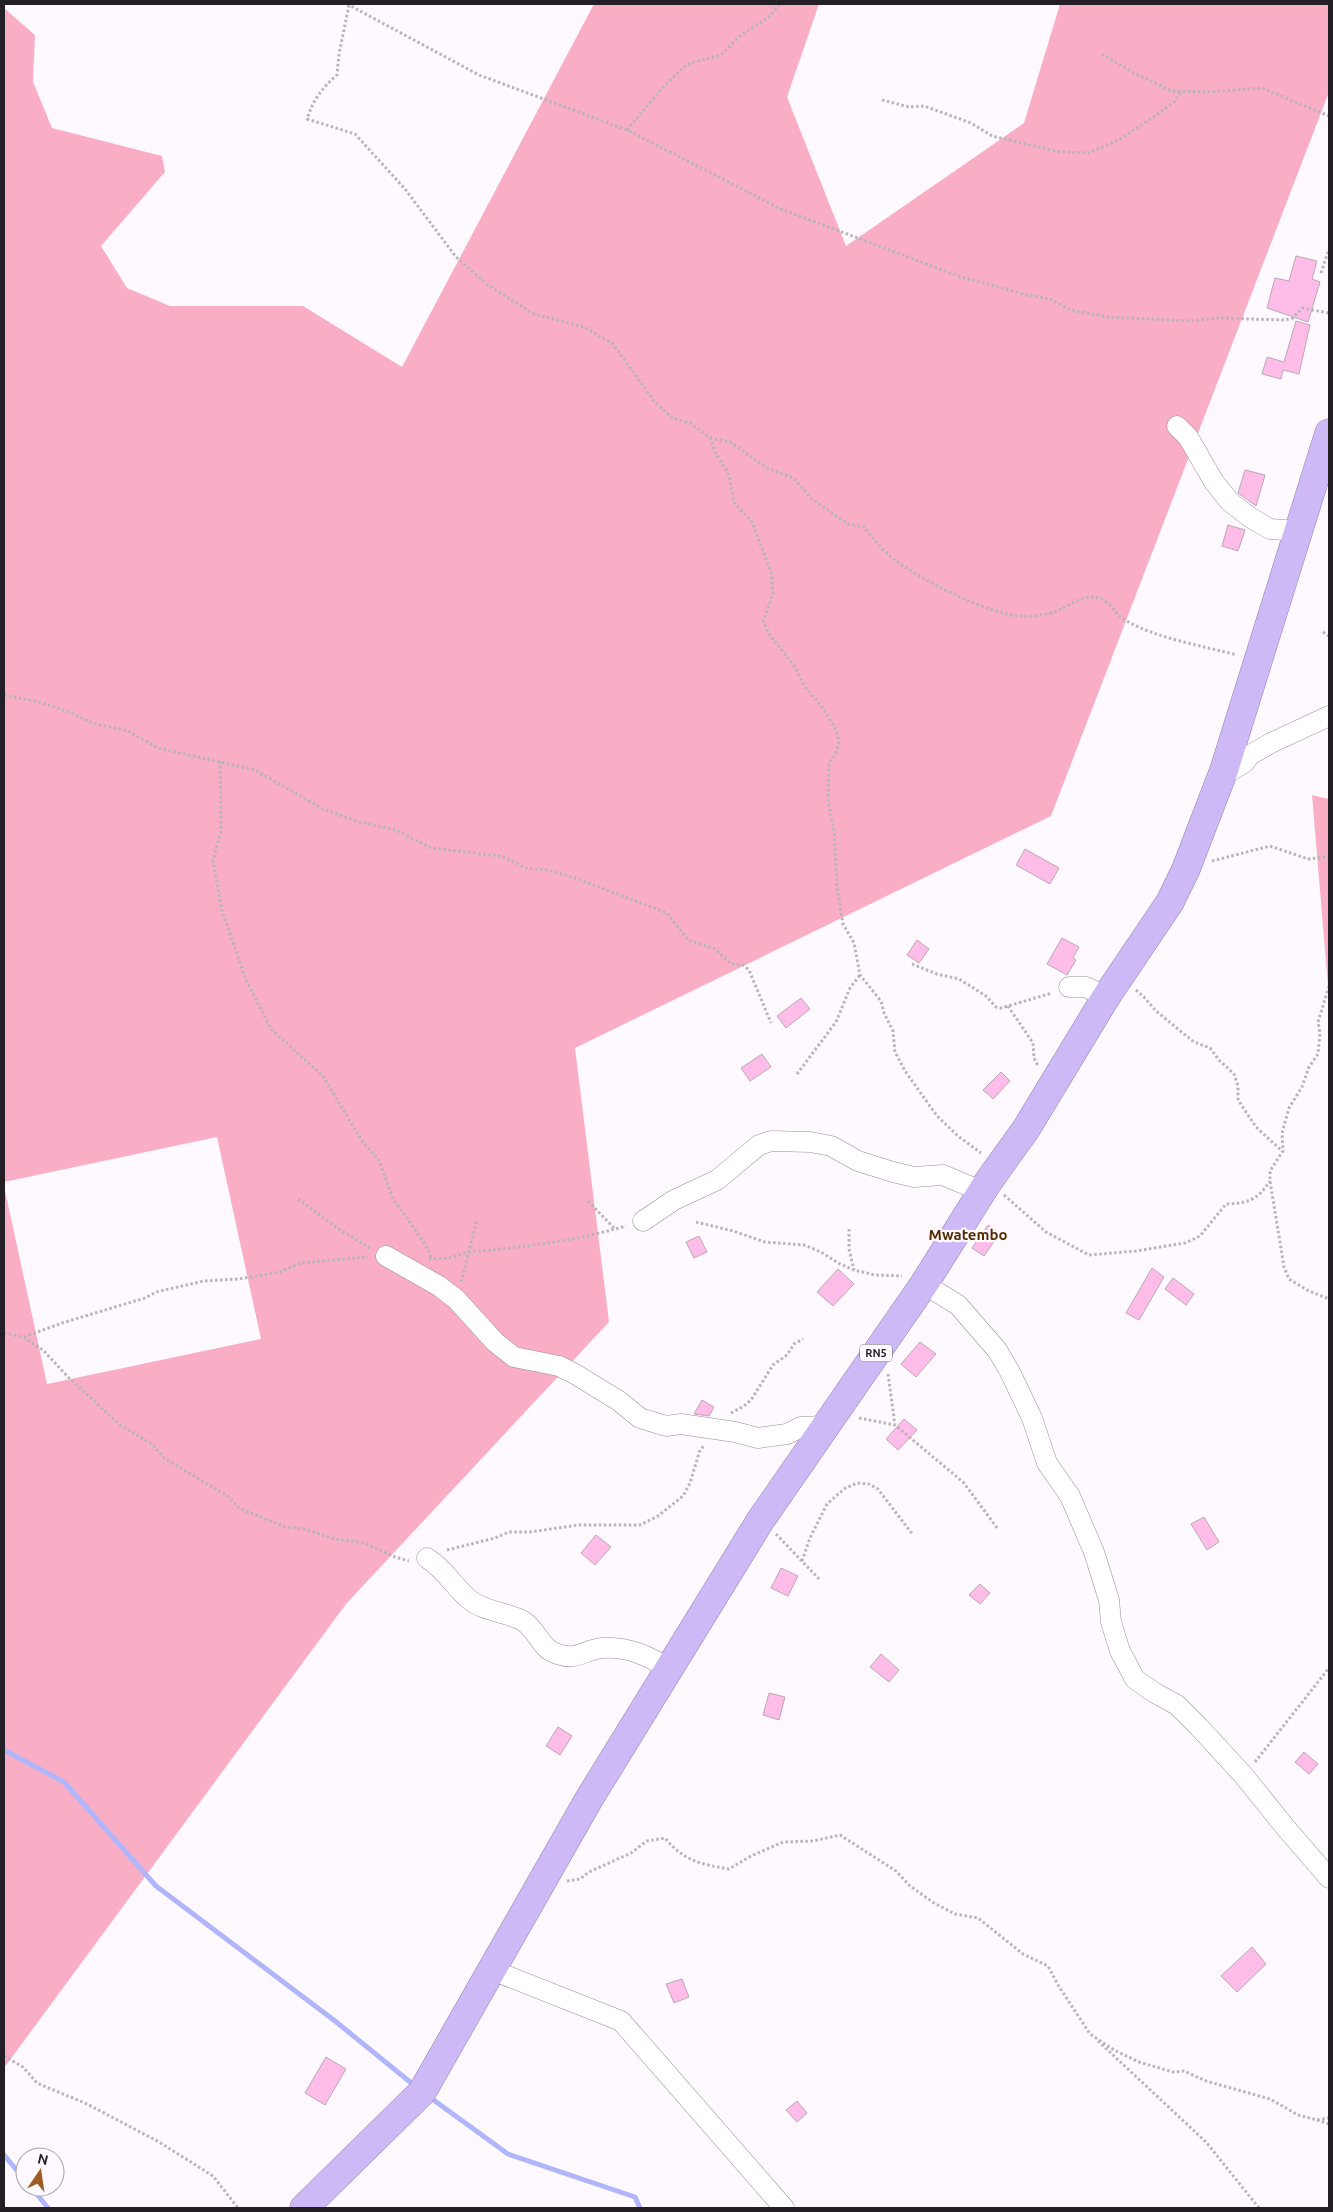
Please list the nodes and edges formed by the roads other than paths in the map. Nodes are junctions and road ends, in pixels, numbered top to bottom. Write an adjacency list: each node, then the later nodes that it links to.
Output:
1 (1177, 426): 3 (street)
2 (1329, 433): 3 (highway, RN5)
3 (1298, 530): 5 (highway, RN5)
4 (1329, 716): 5 (street)
5 (1224, 770): 7 (highway, RN5)
6 (1069, 988): 7 (street)
7 (1112, 989): 8 (highway, RN5)
8 (990, 1180): 9 (street); 11 (highway, RN5)
9 (644, 1221)
10 (386, 1256): 12 (street)
11 (924, 1284): 12 (highway, RN5); 15 (street)
12 (828, 1421): 14 (highway, RN5)
13 (427, 1558): 14 (street)
14 (670, 1670): 16 (highway, RN5)
15 (1329, 1878)
16 (492, 1970): 17 (highway, RN5); 18 (street)
17 (304, 2208)
18 (784, 2208)

